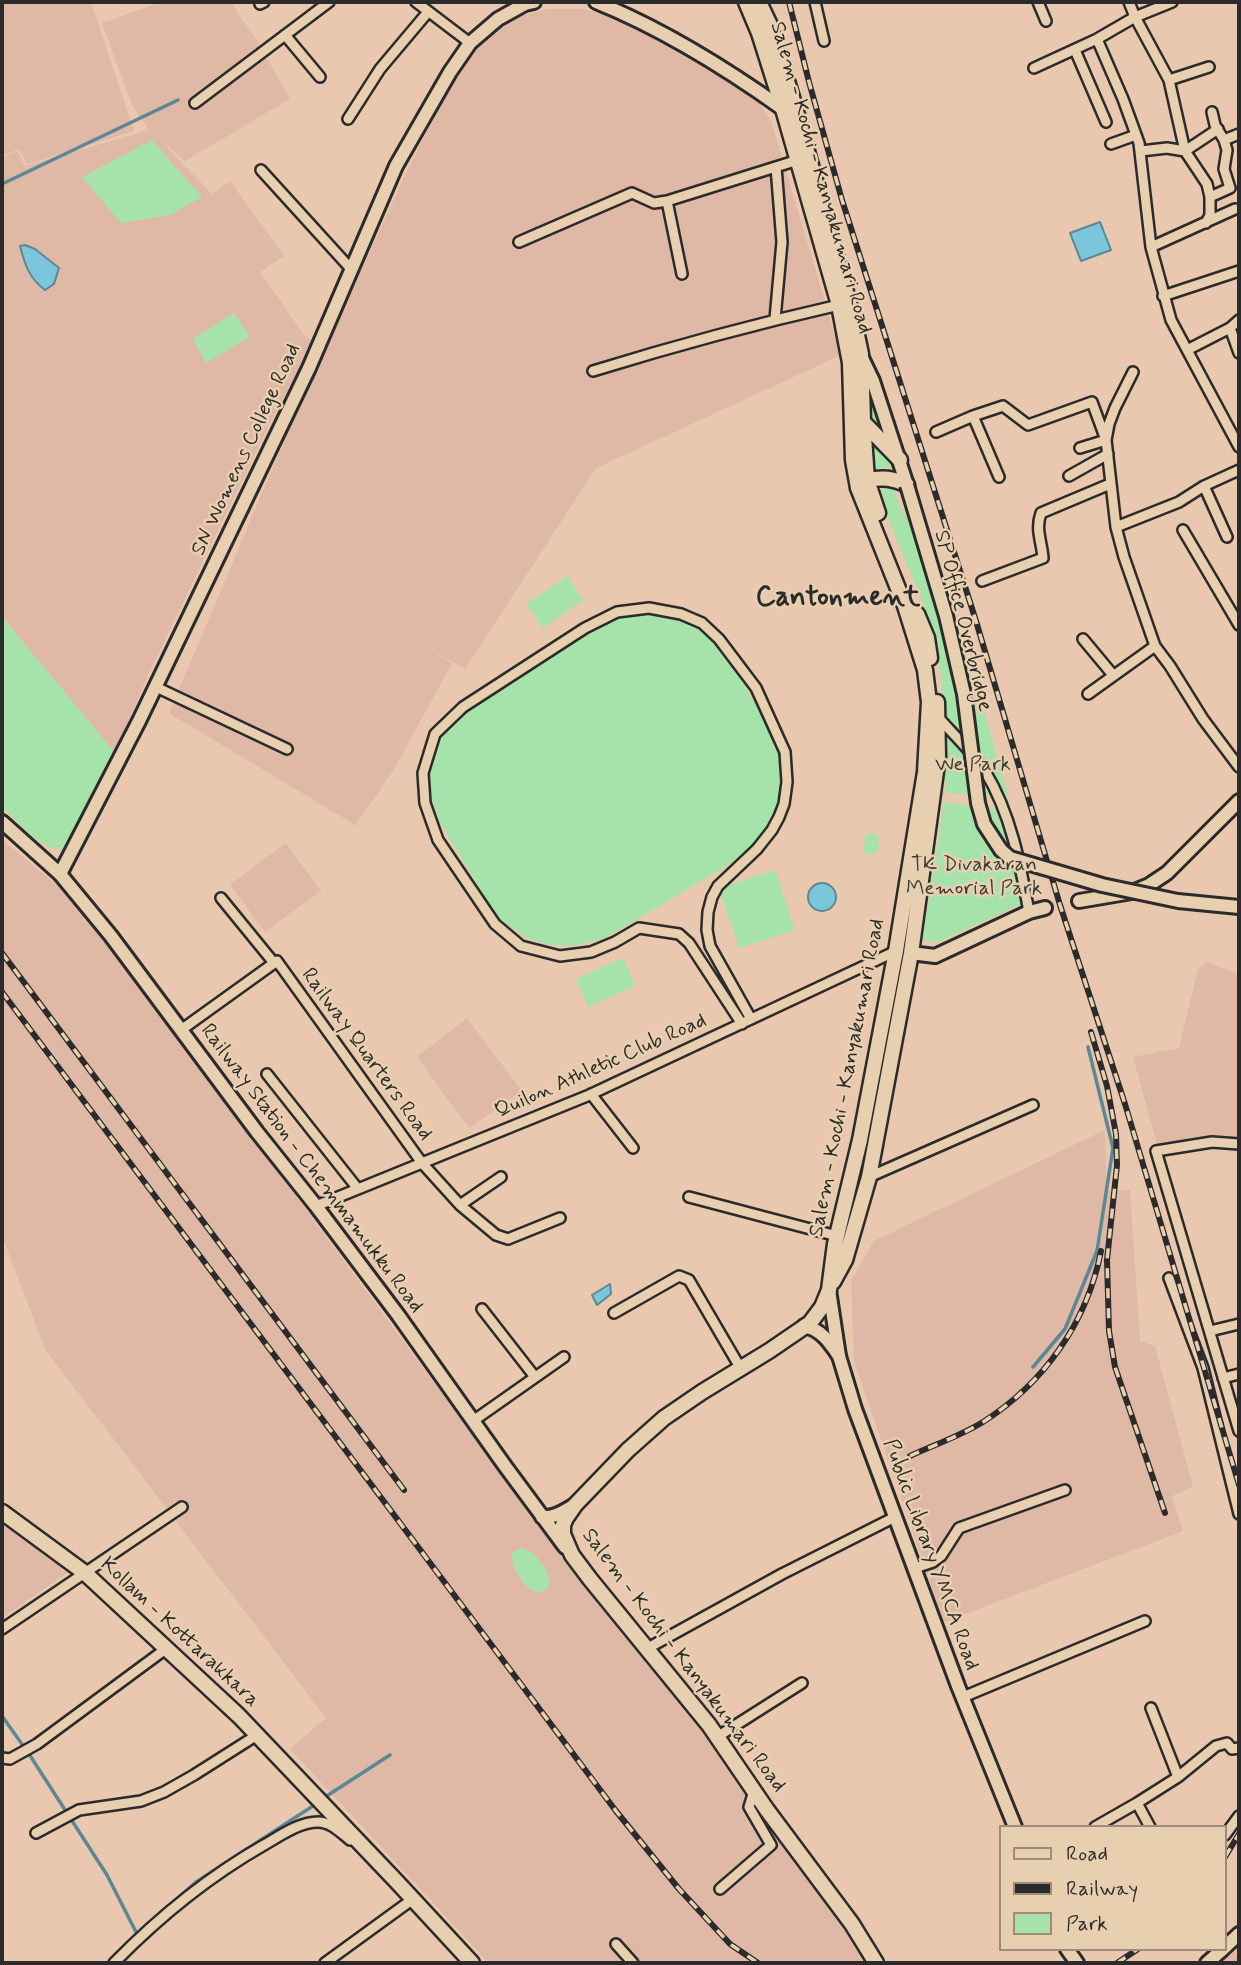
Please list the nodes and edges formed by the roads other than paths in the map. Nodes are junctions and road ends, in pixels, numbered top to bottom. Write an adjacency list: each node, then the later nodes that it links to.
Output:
1 (329, 2): 14 (street)
2 (416, 2): 11 (street)
3 (534, 2): 17 (street, SN Womens College Road)
4 (596, 2): 24 (street)
5 (746, 2): 24 (main road, Salem - Kochi - Kanyakumari Road)
6 (759, 2): 24 (main road)
7 (815, 2): 16 (street)
8 (1038, 2): 13 (street)
9 (1129, 2): 12 (street)
10 (1172, 2): 12 (street)
11 (428, 12): 17 (street); 26 (street)
12 (1135, 17): 15 (street); 22 (street)
13 (1046, 21)
14 (285, 35): 21 (street); 23 (street)
15 (1097, 39): 18 (street); 30 (street)
16 (824, 41)
17 (470, 43): 45 (street, SN Womens College Road)
18 (1075, 50): 20 (street); 27 (street)
19 (1209, 67): 22 (street)
20 (1034, 68)
21 (320, 77)
22 (1169, 80): 34 (street)
23 (195, 103)
24 (789, 107): 35 (main road, Salem - Kochi - Kanyakumari Road); 55 (main road)
25 (1212, 112): 28 (street)
26 (348, 119)
27 (1106, 122)
28 (1218, 129): 31 (street); 34 (street)
29 (1239, 134): 31 (street)
30 (1136, 135): 32 (street); 33 (street)
31 (1224, 140): 38 (street)
32 (1111, 144)
33 (1140, 151): 34 (street); 44 (street)
34 (1185, 151): 39 (street)
35 (798, 160): 36 (street); 49 (main road, Salem - Kochi - Kanyakumari Road)
36 (776, 167): 40 (street); 50 (street)
37 (261, 170): 45 (street)
38 (1234, 186): 39 (street)
39 (1210, 197): 42 (street)
40 (667, 201): 43 (street); 47 (street)
41 (1235, 209): 42 (street)
42 (1206, 223): 44 (street)
43 (519, 242)
44 (1151, 247): 48 (street)
45 (351, 269): 82 (street, SN Womens College Road)
46 (1239, 271): 48 (street)
47 (682, 274)
48 (1163, 296): 53 (street)
49 (839, 305): 50 (street); 58 (main road, Salem - Kochi - Kanyakumari Road)
50 (775, 319): 56 (street)
51 (1239, 320): 52 (street)
52 (1230, 328): 53 (street); 54 (street)
53 (1186, 350): 63 (street)
54 (1239, 353)
55 (861, 354): 60 (main road); 66 (street, SP Office Overbridge)
56 (593, 371)
57 (1133, 372): 62 (street)
58 (852, 410): 60 (main road); 95 (main road, Salem - Kochi - Kanyakumari Road)
59 (973, 416): 61 (street); 62 (street); 69 (street)
60 (863, 422): 66 (main road); 70 (main road)
61 (936, 432)
62 (1106, 440): 64 (street); 65 (street)
63 (1239, 447)
64 (1080, 448)
65 (1108, 454): 68 (street); 71 (street)
66 (900, 460): 72 (street, SP Office Overbridge)
67 (1239, 470): 73 (street)
68 (1069, 476)
69 (999, 477)
70 (867, 480): 72 (main road); 84 (main road)
71 (1110, 484): 74 (street); 77 (street)
72 (907, 485): 92 (street, SP Office Overbridge, bridge)
73 (1204, 486): 74 (street); 76 (street)
74 (1116, 527): 80 (street)
75 (1183, 530): 78 (street)
76 (1227, 537)
77 (982, 581)
78 (1238, 622)
79 (1083, 639): 81 (street)
80 (1155, 646): 81 (street); 86 (street)
81 (1113, 675): 83 (street)
82 (156, 687): 85 (street); 89 (street, SN Womens College Road)
83 (1088, 694)
84 (938, 718): 94 (street); 96 (main road)
85 (287, 749)
86 (1239, 767)
87 (1239, 801): 91 (street)
88 (2, 822): 89 (street, Railway Station - Chemmamukku Road)
89 (60, 874): 99 (street, Railway Station - Chemmamukku Road)
90 (221, 898): 97 (street)
91 (1079, 901)
92 (1239, 907)
93 (1045, 908): 94 (street)
94 (1029, 912): 96 (street)
95 (896, 951): 98 (street, Quilon Athletic Club Road); 113 (main road, Salem - Kochi - Kanyakumari Road)
96 (911, 953): 107 (main road)
97 (274, 963): 99 (street, Railway Quarters Road); 105 (street, Railway Quarters Road)
98 (747, 1021): 98 (street); 101 (street, Quilon Athletic Club Road)
99 (181, 1030): 111 (street, Railway Station - Chemmamukku Road)
100 (267, 1074): 108 (street)
101 (591, 1094): 104 (street); 105 (street, Quilon Athletic Club Road)
102 (1033, 1105): 107 (street)
103 (1239, 1144): 120 (street)
104 (633, 1149)
105 (422, 1163): 108 (street, Quilon Athletic Club Road); 110 (street, Railway Quarters Road)
106 (501, 1177): 110 (street)
107 (869, 1177): 115 (main road)
108 (358, 1189): 111 (street, Quilon Athletic Club Road)
109 (689, 1197): 113 (street)
110 (460, 1205): 112 (street, Railway Quarters Road)
111 (316, 1206): 127 (street, Railway Station - Chemmamukku Road)
112 (560, 1218)
113 (837, 1236): 115 (main road, Salem - Kochi - Kanyakumari Road)
114 (1169, 1278): 133 (street)
115 (829, 1290): 119 (main road, Salem - Kochi - Kanyakumari Road); 121 (street, Public Library YMCA Road)
116 (482, 1308): 125 (street)
117 (614, 1313): 123 (street)
118 (1239, 1324): 120 (street)
119 (804, 1326): 121 (street); 123 (main road, Salem - Kochi - Kanyakumari Road)
120 (1210, 1331): 126 (street)
121 (839, 1356): 135 (street, Public Library YMCA Road)
122 (564, 1357): 125 (street)
123 (741, 1368): 130 (main road, Salem - Kochi - Kanyakumari Road)
124 (1239, 1374): 126 (street)
125 (535, 1377): 127 (street)
126 (1223, 1378): 128 (street)
127 (473, 1421): 134 (street, Railway Station - Chemmamukku Road)
128 (1239, 1431)
129 (1065, 1490): 137 (street)
130 (575, 1505): 134 (street); 136 (main road, Salem - Kochi - Kanyakumari Road)
131 (182, 1507): 138 (street)
132 (2, 1512): 138 (main road, Kollam - Kottarakkara)
133 (1239, 1514)
134 (542, 1517): 136 (street, Railway Station - Chemmamukku Road)
135 (895, 1517): 137 (street, Public Library YMCA Road); 142 (street)
136 (572, 1555): 142 (main road, Salem - Kochi - Kanyakumari Road)
137 (915, 1568): 144 (street, Public Library YMCA Road)
138 (85, 1573): 140 (street); 141 (main road, Kollam - Kottarakkara)
139 (1145, 1621): 144 (street)
140 (2, 1629)
141 (167, 1648): 146 (main road, Kollam - Kottarakkara); 149 (street)
142 (648, 1648): 147 (main road, Salem - Kochi - Kanyakumari Road)
143 (802, 1683): 147 (street)
144 (963, 1697): 154 (street, Public Library YMCA Road)
145 (1151, 1708): 150 (street)
146 (257, 1735): 158 (street); 159 (main road, Kollam - Kottarakkara)
147 (717, 1737): 151 (main road, Salem - Kochi - Kanyakumari Road)
148 (1239, 1748): 150 (street)
149 (2, 1758)
150 (1178, 1777): 152 (street)
151 (754, 1791): 160 (street); 168 (main road, Salem - Kochi - Kanyakumari Road)
152 (1137, 1803): 155 (street); 156 (street)
153 (1239, 1816): 157 (street)
154 (1013, 1825)
155 (1098, 1825)
156 (1149, 1825)
157 (1227, 1832)
158 (36, 1833)
159 (364, 1847): 161 (main road, Kollam - Kottarakkara); 164 (street)
160 (720, 1889)
161 (413, 1899): 165 (street); 166 (main road, Kollam - Kottarakkara)
162 (616, 1944): 167 (street)
163 (1221, 1951): 169 (street)
164 (114, 1963)
165 (325, 1963)
166 (471, 1963)
167 (633, 1963)
168 (876, 1963)
169 (1207, 1963)

